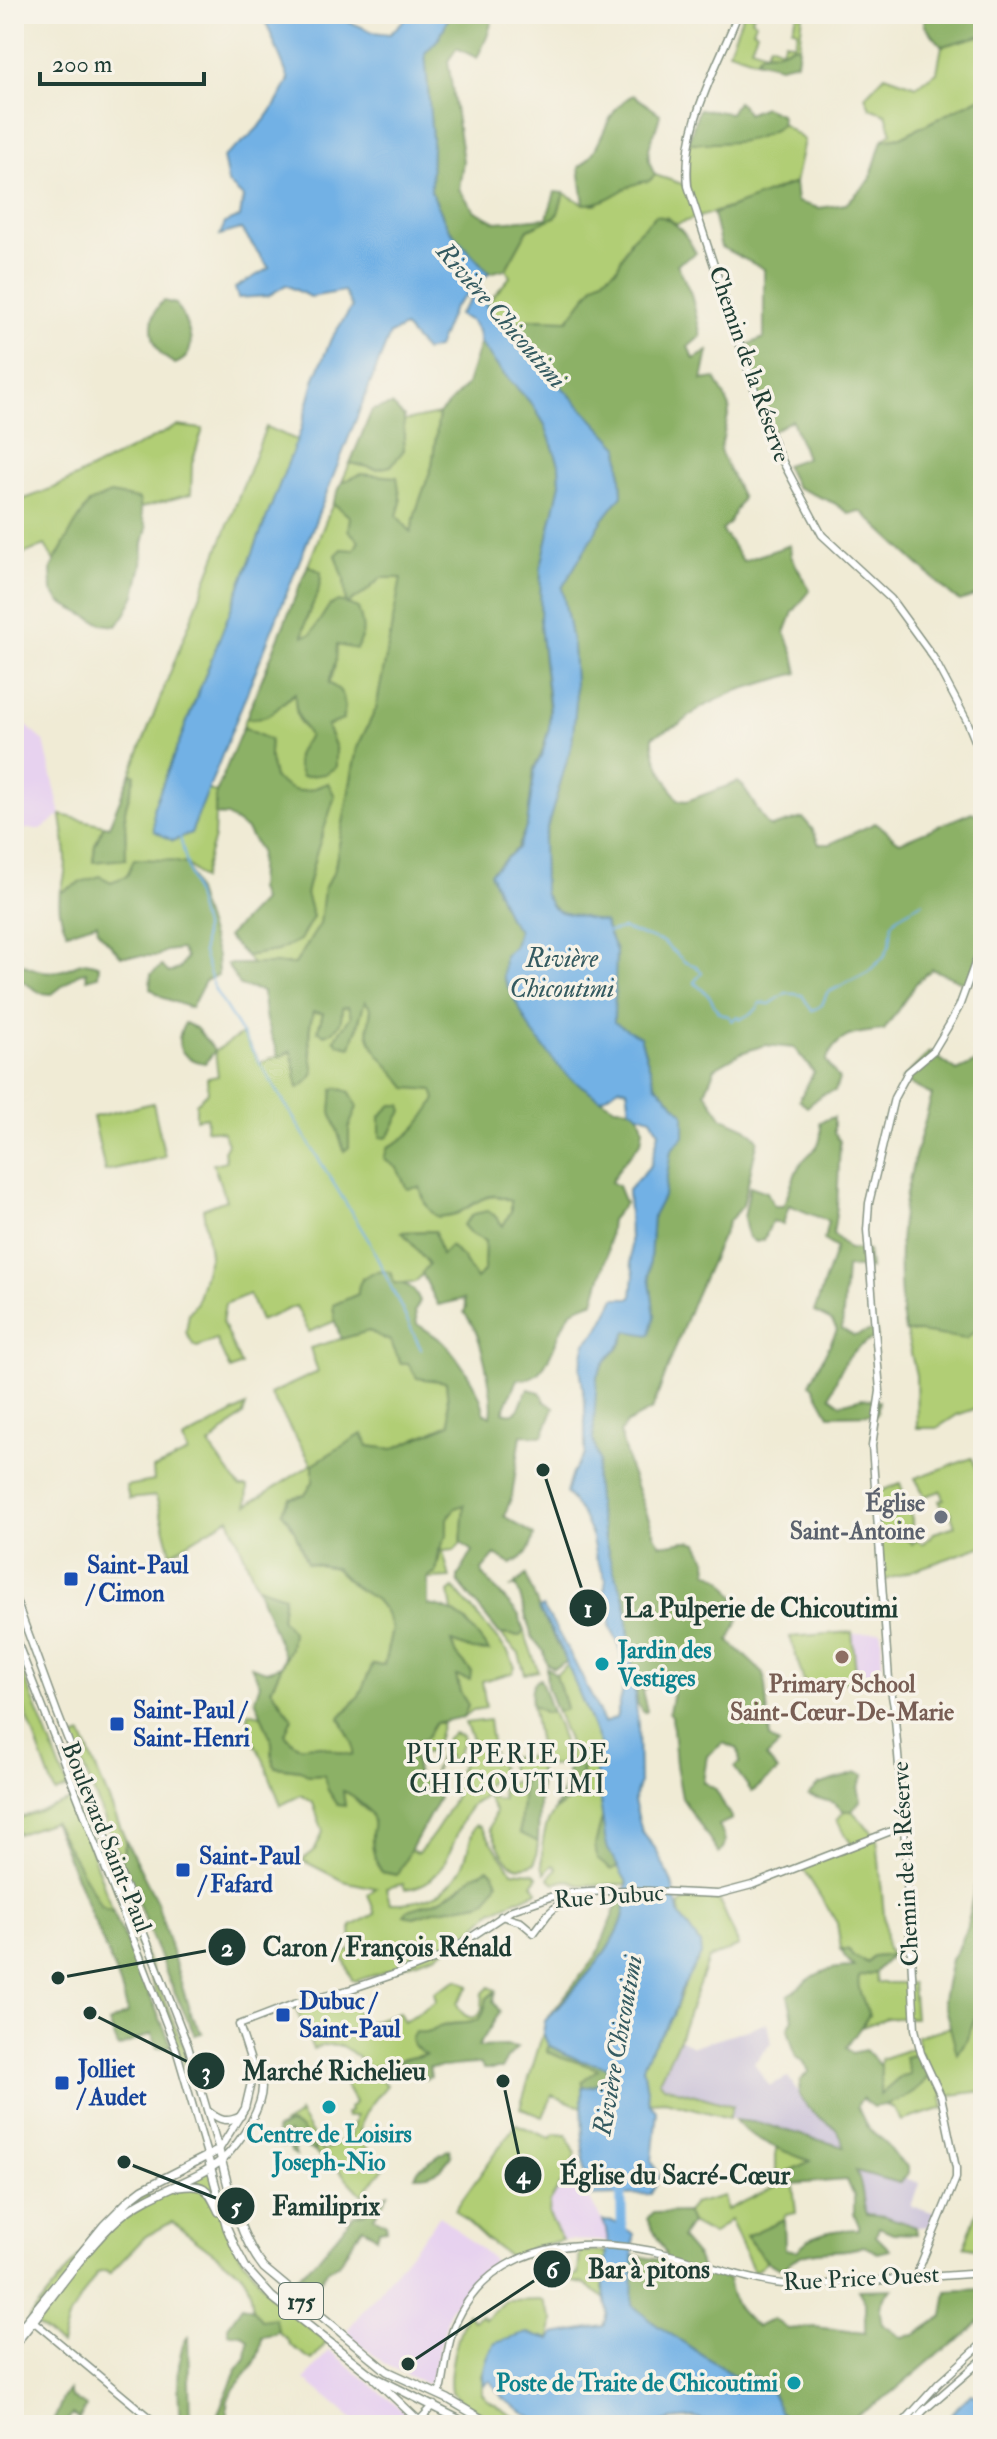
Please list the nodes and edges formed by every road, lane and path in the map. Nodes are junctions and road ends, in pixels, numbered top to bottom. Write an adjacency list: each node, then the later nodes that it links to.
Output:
1 (738, 14): 2 (street, Chemin de la Réserve)
2 (983, 760)
3 (983, 941): 6 (street, Chemin de la Réserve)
4 (14, 1595): 10 (street, Boulevard Saint-Paul)
5 (14, 1634): 13 (street, Boulevard Saint-Paul)
6 (904, 1826): 7 (street, Rue Dubuc); 19 (street, Chemin de la Réserve)
7 (571, 1893): 8 (street, Rue Dubuc); 8 (street)
8 (501, 1916): 9 (street, Rue Dubuc)
9 (254, 2070): 11 (street); 14 (street)
10 (208, 2111): 11 (street); 12 (street, Boulevard Saint-Paul)
11 (241, 2116): 12 (street)
12 (219, 2150): 13 (main road); 14 (main road, Boulevard Saint-Paul / 175)
13 (208, 2158): 15 (main road, Boulevard Saint-Paul / 175); 20 (main road)
14 (222, 2160): 15 (main road); 26 (main road, Boulevard Saint-Paul / 175)
15 (211, 2168): 16 (main road); 17 (main road, Boulevard Saint-Paul / 175)
16 (170, 2188): 17 (main road); 20 (main road)
17 (227, 2228): 25 (main road, Boulevard Saint-Paul / 175)
18 (983, 2273): 19 (street, Rue Price Ouest)
19 (916, 2276): 26 (street, Rue Price Ouest)
20 (31, 2320): 21 (main road); 23 (main road); 29 (street)
21 (14, 2336)
22 (983, 2343): 32 (street)
23 (14, 2345)
24 (983, 2359): 33 (street)
25 (371, 2375): 27 (main road, Boulevard Saint-Paul / 175); 28 (main road)
26 (438, 2394): 27 (street, Rue Price Ouest); 31 (main road, Boulevard Saint-Paul / 175)
27 (434, 2405): 28 (street, Rue Price Ouest); 30 (main road, Boulevard Saint-Paul / 175)
28 (417, 2423)
29 (158, 2425)
30 (470, 2425)
31 (492, 2425)
32 (901, 2425)
33 (911, 2425)

